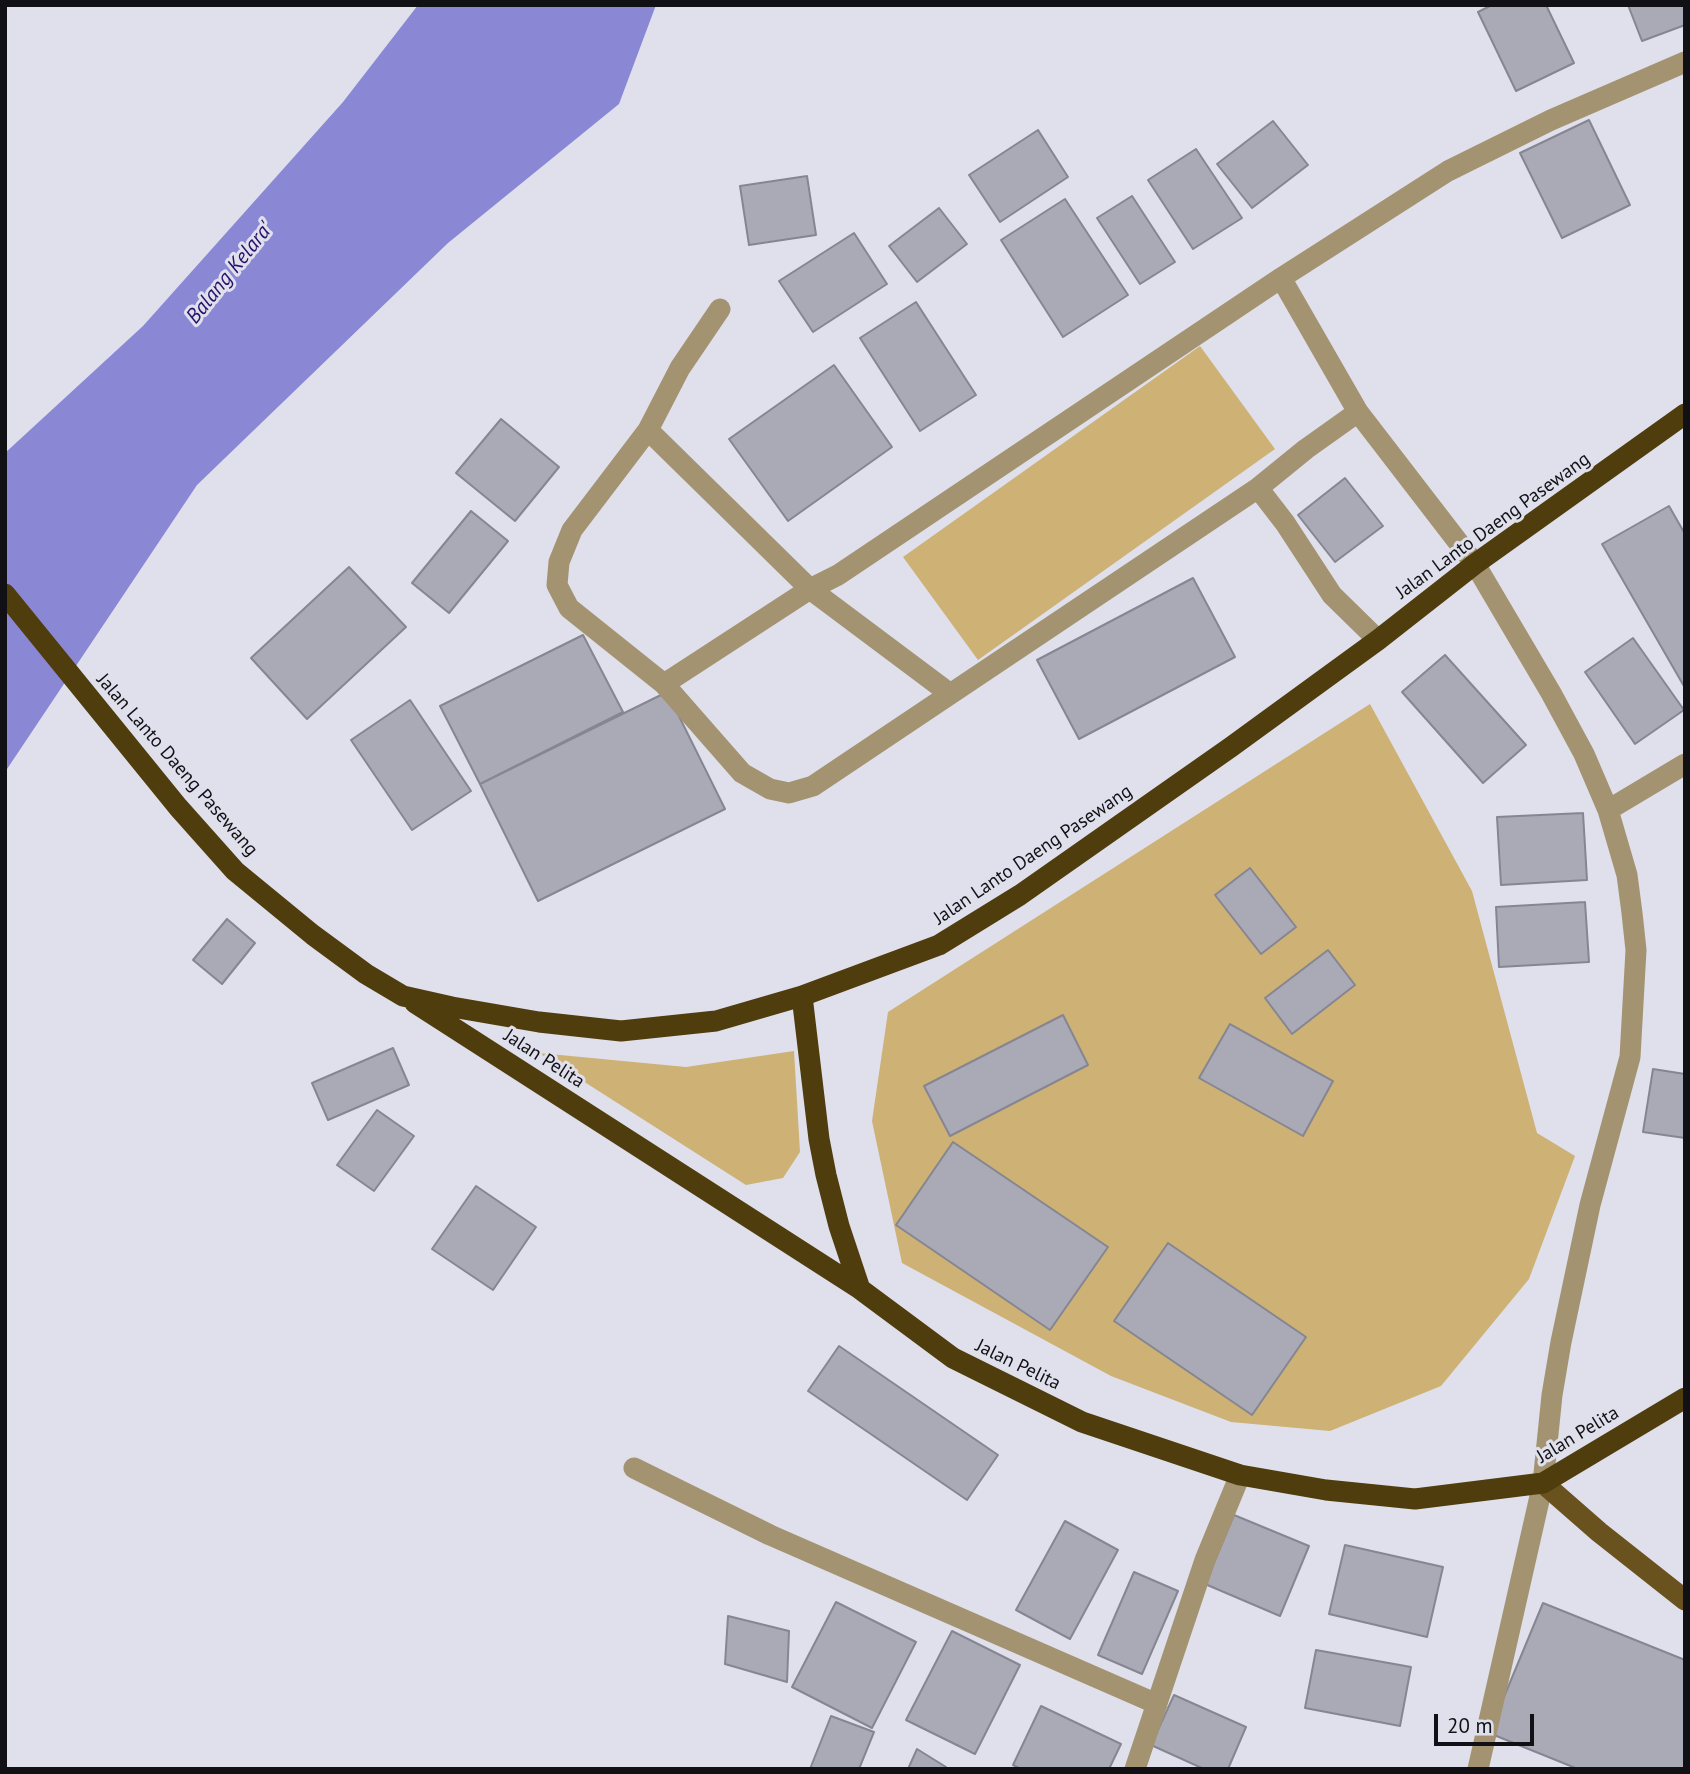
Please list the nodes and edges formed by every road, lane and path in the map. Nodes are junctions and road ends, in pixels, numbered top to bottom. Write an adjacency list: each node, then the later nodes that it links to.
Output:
1 (1685, 62): 2 (street)
2 (1281, 278): 4 (street); 9 (street)
3 (720, 310): 6 (street)
4 (1358, 412): 7 (street); 8 (street)
5 (1685, 414): 8 (highway, Jalan Lanto Daeng Pasewang)
6 (648, 430): 9 (street); 12 (street)
7 (1258, 488): 11 (street); 13 (street)
8 (1475, 564): 11 (highway, Jalan Lanto Daeng Pasewang); 15 (street)
9 (810, 589): 12 (street); 13 (street)
10 (5, 594): 16 (highway, Jalan Lanto Daeng Pasewang)
11 (1378, 640): 17 (highway, Jalan Lanto Daeng Pasewang)
12 (664, 684): 13 (street)
13 (949, 693)
14 (1685, 764): 15 (street)
15 (1608, 810): 22 (street)
16 (403, 996): 17 (highway, Jalan Lanto Daeng Pasewang); 18 (highway, Jalan Pelita)
17 (802, 996): 18 (highway)
18 (860, 1289): 21 (highway, Jalan Pelita)
19 (1685, 1398): 22 (highway, Jalan Pelita)
20 (634, 1468): 24 (street)
21 (1240, 1475): 22 (highway, Jalan Pelita); 24 (street)
22 (1543, 1483): 23 (main road); 26 (street)
23 (1685, 1600)
24 (1157, 1704): 25 (street)
25 (1135, 1769)
26 (1478, 1769)

